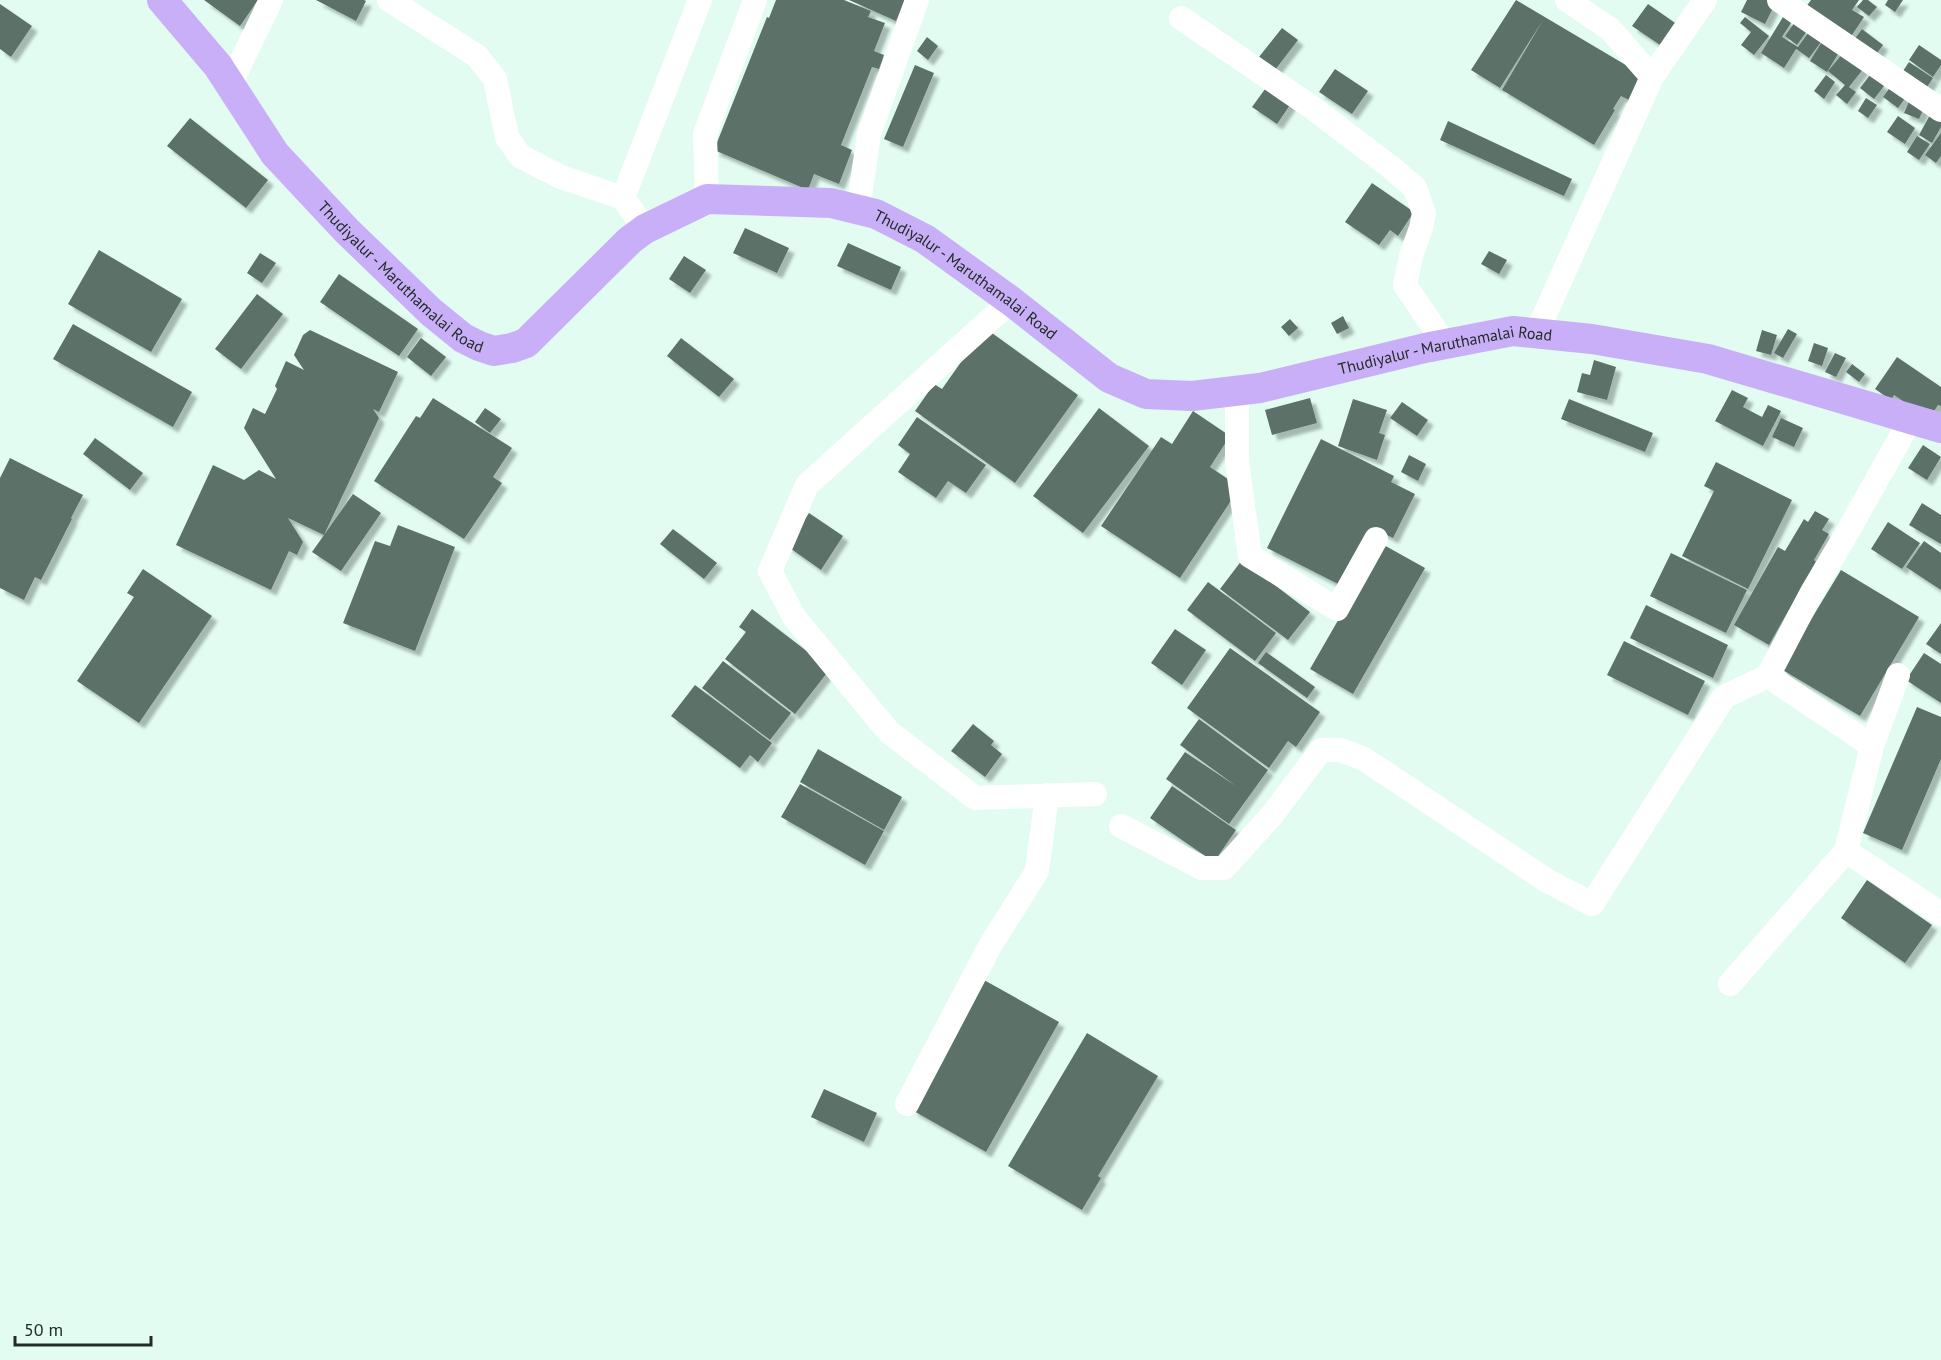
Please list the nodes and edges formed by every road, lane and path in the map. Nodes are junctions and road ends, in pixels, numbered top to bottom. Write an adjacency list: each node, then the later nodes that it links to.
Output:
1 (271, 0): 12 (street)
2 (389, 0): 14 (street)
3 (700, 0): 14 (street)
4 (755, 0): 15 (street)
5 (917, 0): 16 (street)
6 (1567, 0): 11 (street)
7 (1705, 0): 11 (street)
8 (1779, 0): 13 (street)
9 (163, 1): 12 (main road, Thudiyalur - Maruthamalai Road)
10 (1181, 18): 20 (street)
11 (1652, 77): 19 (street)
12 (230, 85): 17 (main road, Thudiyalur - Maruthamalai Road)
13 (1941, 110)
14 (623, 198): 17 (street)
15 (707, 199): 16 (main road, Thudiyalur - Maruthamalai Road); 17 (main road, Thudiyalur - Maruthamalai Road)
16 (858, 210): 18 (main road, Thudiyalur - Maruthamalai Road)
17 (645, 229)
18 (1011, 301): 21 (main road, Thudiyalur - Maruthamalai Road); 29 (street)
19 (1536, 333): 20 (main road, Thudiyalur - Maruthamalai Road); 22 (main road, Thudiyalur - Maruthamalai Road)
20 (1445, 344): 21 (main road, Thudiyalur - Maruthamalai Road)
21 (1237, 391): 24 (street)
22 (1911, 419): 23 (main road, Thudiyalur - Maruthamalai Road); 26 (street)
23 (1941, 428)
24 (1376, 538)
25 (1898, 675): 27 (street)
26 (1768, 676): 27 (street); 30 (street)
27 (1872, 746): 31 (street)
28 (1095, 794): 29 (street)
29 (1047, 795): 34 (street)
30 (1121, 826)
31 (1846, 851): 32 (street); 33 (street)
32 (1941, 914)
33 (1730, 984)
34 (907, 1104)

